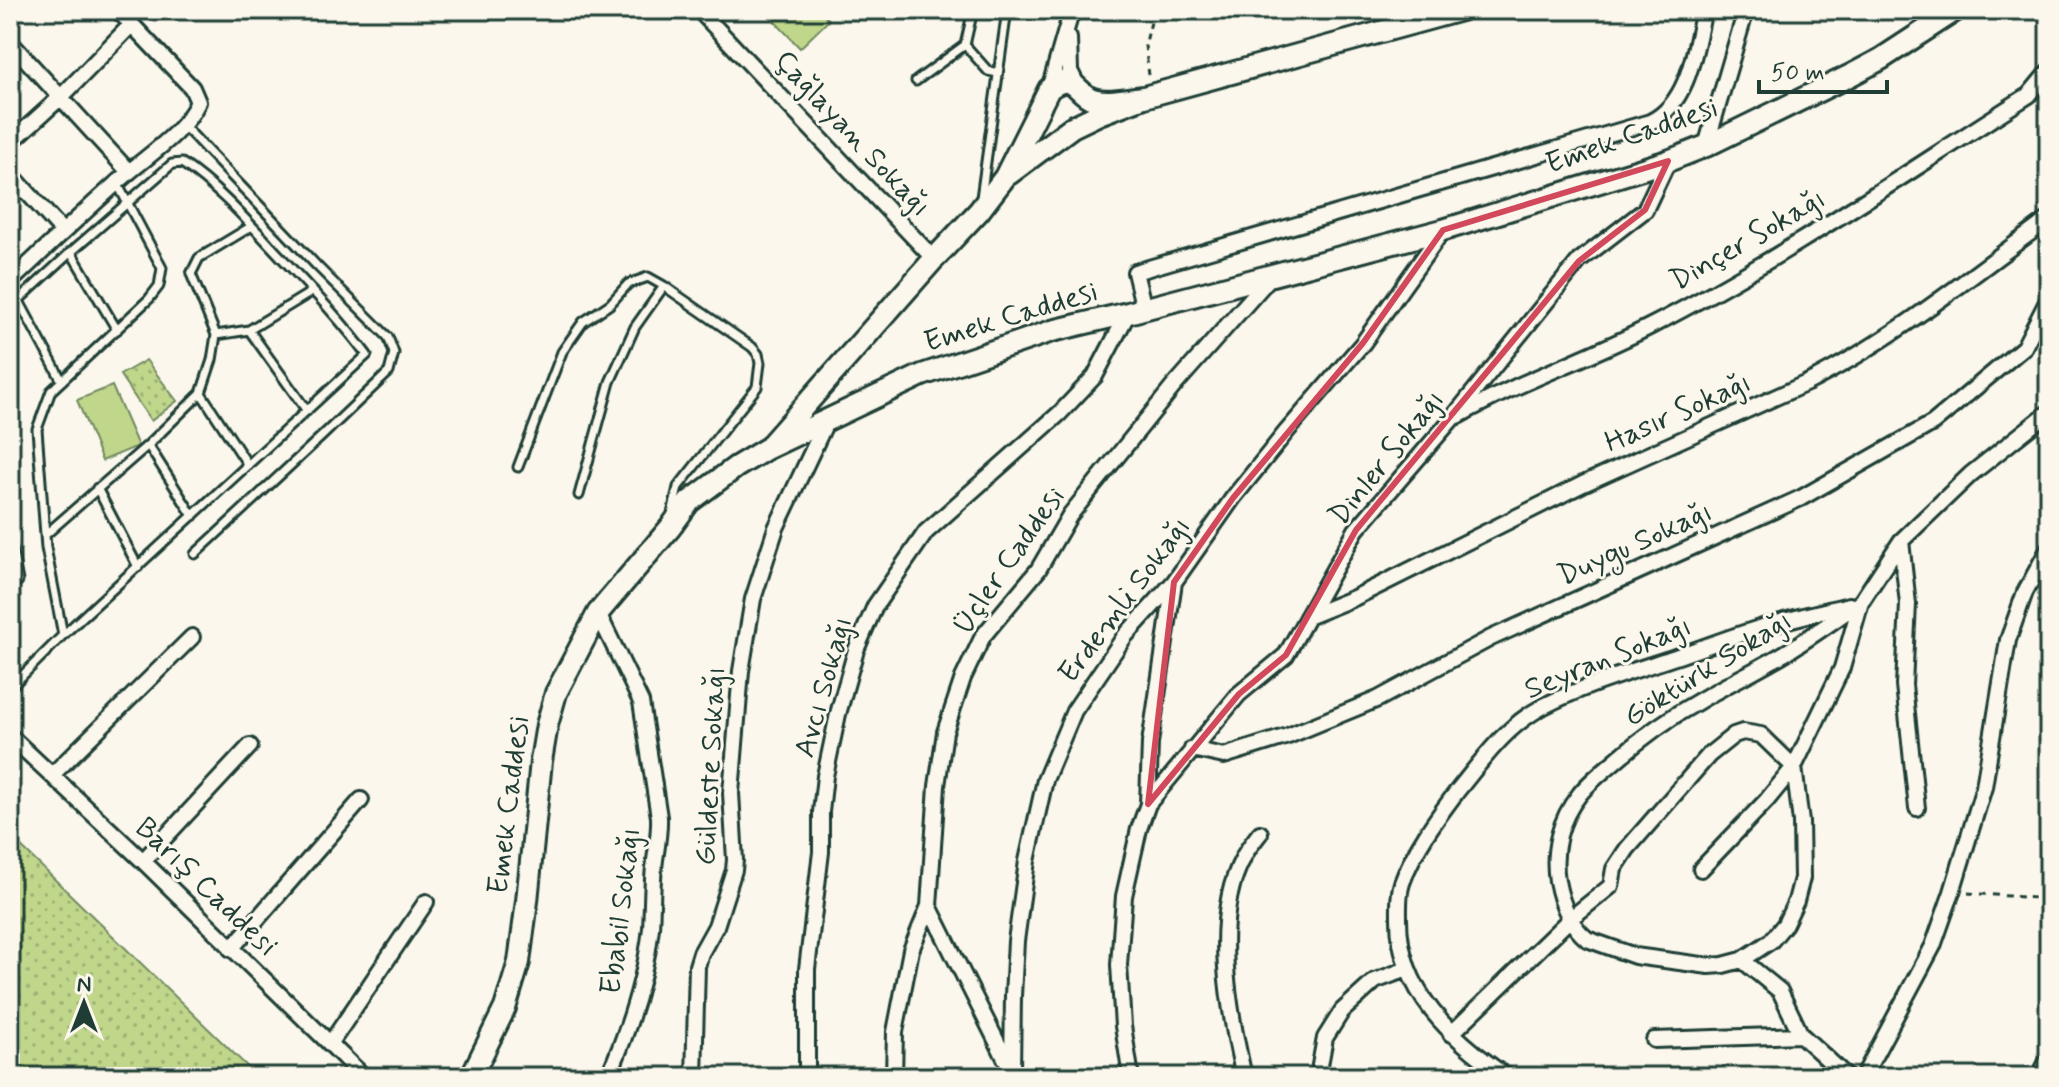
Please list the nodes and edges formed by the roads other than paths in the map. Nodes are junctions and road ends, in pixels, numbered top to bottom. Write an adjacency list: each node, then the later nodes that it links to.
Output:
1 (118, 10): 10 (street)
2 (699, 10): 36 (street, Çağlayan Sokağı)
3 (973, 10): 12 (lane)
4 (1007, 10): 14 (lane)
5 (1461, 10): 18 (street)
6 (1707, 10): 44 (street)
7 (1746, 10): 23 (street)
8 (1956, 10): 23 (street, Emek Caddesi)
9 (1071, 11): 16 (street); 17 (street)
10 (131, 25): 19 (street); 20 (street)
11 (10, 42): 19 (street)
12 (965, 45): 14 (lane); 15 (lane)
13 (2049, 71): 53 (street, Dinçer Sokağı)
14 (998, 73): 30 (lane)
15 (916, 81)
16 (1081, 90): 17 (street); 18 (street); 21 (street)
17 (1046, 95): 21 (street); 27 (street)
18 (1149, 95): 21 (street)
19 (62, 96): 22 (street); 25 (street)
20 (183, 125): 25 (street); 66 (lane)
21 (1076, 125): 27 (street)
22 (10, 143)
23 (1706, 146): 24 (street, Emek Caddesi)
24 (1668, 161): 33 (street, Emek Caddesi); 53 (street, Dinler Sokağı)
25 (129, 172): 28 (street)
26 (10, 173): 34 (street)
27 (1005, 177): 30 (street)
28 (117, 183): 29 (lane); 34 (street)
29 (127, 203): 32 (lane); 35 (lane); 45 (lane)
30 (979, 211): 36 (street)
31 (2049, 219): 72 (street, Hasır Sokağı)
32 (252, 226): 40 (lane); 47 (lane)
33 (1443, 230): 37 (street, Emek Caddesi); 69 (street, Erdemli Sokağı)
34 (63, 232): 38 (street)
35 (71, 252): 42 (lane); 45 (lane)
36 (934, 259): 55 (street)
37 (1273, 274): 44 (street, Emek Caddesi); 88 (street, Üçler Caddesi)
38 (10, 282)
39 (664, 286): 57 (lane); 59 (lane); 61 (lane)
40 (313, 291): 46 (lane); 50 (lane)
41 (2049, 298): 78 (street, Duygu Sokağı)
42 (19, 301): 43 (lane); 48 (lane)
43 (10, 308)
44 (1136, 311): 52 (street, Emek Caddesi); 103 (street, Avcı Sokağı)
45 (117, 330): 48 (lane)
46 (249, 330): 47 (lane); 50 (lane)
47 (216, 335): 49 (lane)
48 (62, 381): 62 (lane)
49 (201, 393): 54 (lane); 56 (lane)
50 (307, 411): 56 (lane)
51 (2049, 412): 64 (street)
52 (828, 419): 55 (street, Emek Caddesi); 102 (street, Güldeste Sokağı)
53 (1451, 420): 72 (street, Dinler Sokağı)
54 (148, 445): 58 (lane); 60 (lane)
55 (766, 449): 61 (street, Emek Caddesi)
56 (248, 465): 60 (lane)
57 (518, 467)
58 (97, 488): 62 (lane); 67 (lane)
59 (579, 495)
60 (193, 516): 67 (lane)
61 (670, 528): 71 (street, Emek Caddesi)
62 (45, 535): 73 (lane)
63 (10, 539): 68 (lane)
64 (1901, 541): 70 (street); 83 (street)
65 (2049, 548): 110 (street)
66 (195, 554)
67 (138, 567): 73 (lane)
68 (18, 581)
69 (1174, 582): 82 (street); 98 (street, Erdemli Sokağı)
70 (1861, 602): 79 (street); 89 (street, Göktürk Sokağı); 92 (street, Seyran Sokağı)
71 (598, 613): 100 (street, Emek Caddesi); 101 (street, Ebabil Sokağı)
72 (1307, 617): 78 (street, Dinler Sokağı)
73 (63, 635): 75 (lane)
74 (192, 637): 80 (street)
75 (10, 688)
76 (10, 736): 80 (street, Barış Caddesi)
77 (250, 746): 85 (street)
78 (1192, 749): 82 (street, Dinler Sokağı)
79 (1794, 767): 86 (street); 89 (street); 91 (street)
80 (52, 775): 85 (street, Barış Caddesi)
81 (361, 800): 90 (street)
82 (1148, 804): 105 (street, Dinler Sokağı)
83 (1917, 808)
84 (1260, 833): 106 (street)
85 (143, 861): 90 (street, Barış Caddesi)
86 (1701, 869)
87 (426, 902): 96 (street)
88 (929, 906): 98 (street); 104 (street, Üçler Caddesi)
89 (1570, 919): 91 (street); 93 (street)
90 (231, 949): 96 (street, Barış Caddesi)
91 (1742, 960): 94 (street)
92 (1407, 969): 93 (street, Seyran Sokağı); 107 (street)
93 (1451, 1034): 108 (street, Seyran Sokağı)
94 (1801, 1035): 95 (street); 109 (street)
95 (1654, 1040)
96 (330, 1044): 99 (street, Barış Caddesi)
97 (2049, 1058): 111 (street)
98 (1014, 1074)
99 (364, 1077)
100 (471, 1077)
101 (608, 1077)
102 (694, 1077)
103 (807, 1077)
104 (894, 1077)
105 (1131, 1077)
106 (1244, 1077)
107 (1321, 1077)
108 (1507, 1077)
109 (1847, 1077)
110 (1863, 1077)
111 (2039, 1077)

